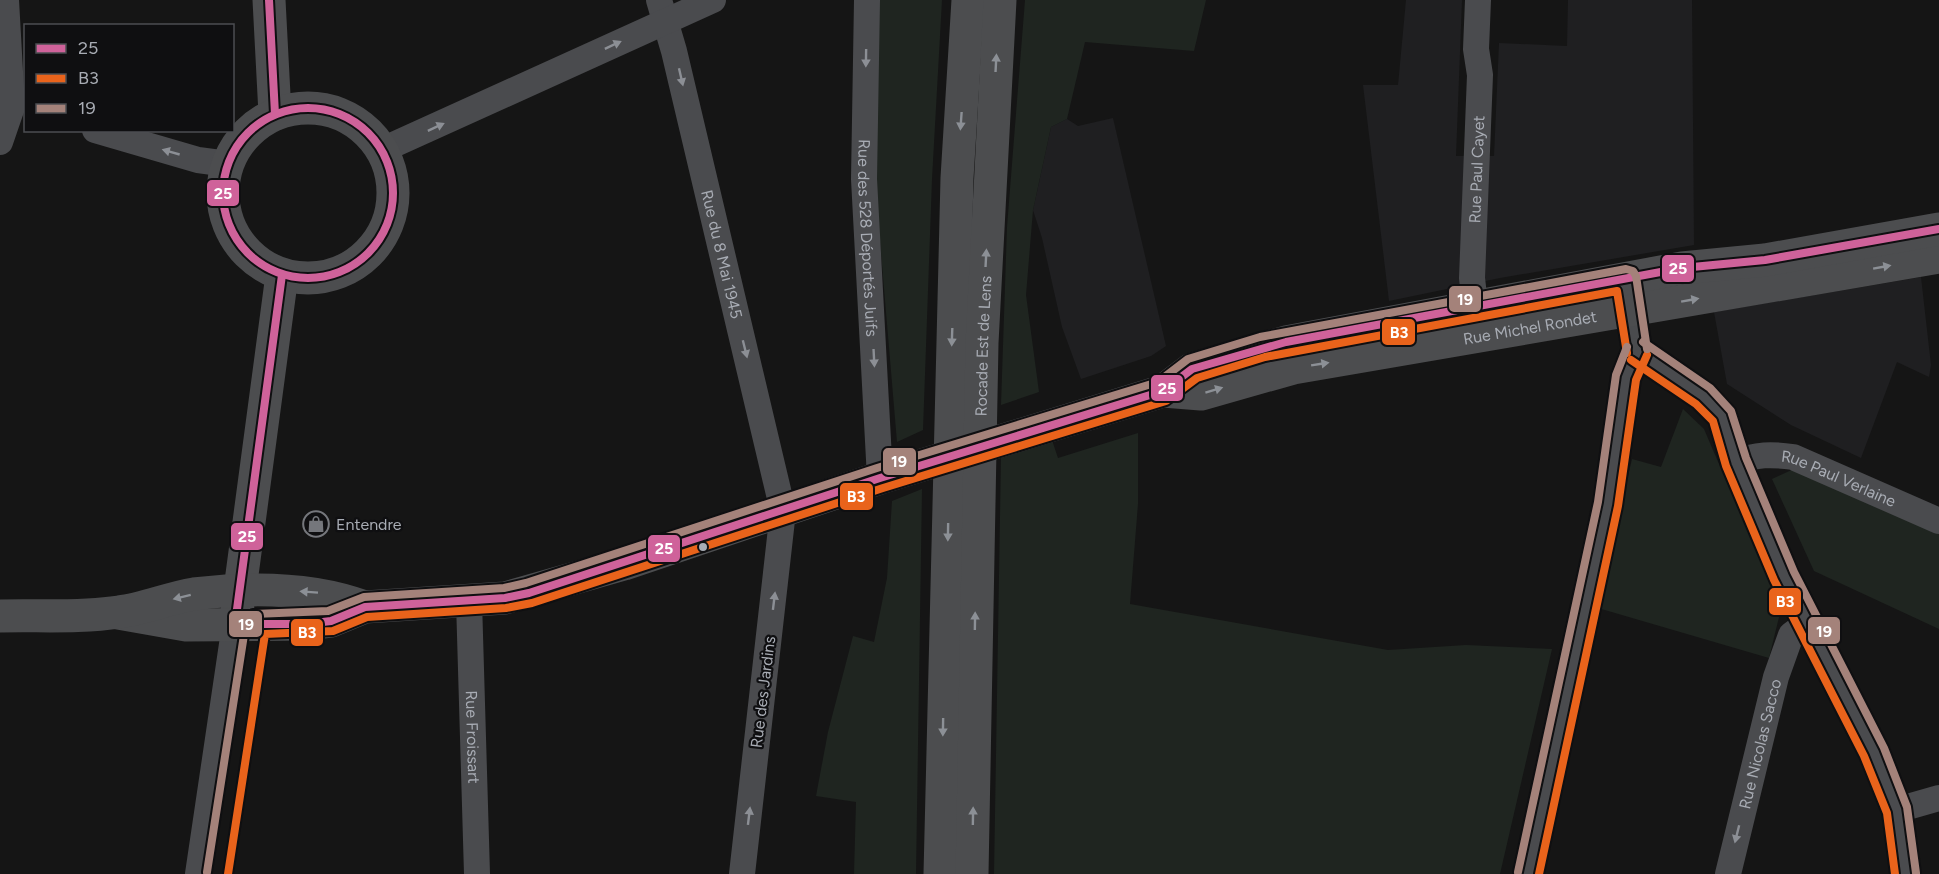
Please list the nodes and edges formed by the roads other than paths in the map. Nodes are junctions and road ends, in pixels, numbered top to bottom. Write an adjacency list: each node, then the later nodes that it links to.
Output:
1 (6, 0): 9 (street)
2 (269, 0): 10 (main road)
3 (713, 0): 8 (street)
4 (867, 0): 25 (street, Rue des 528 Déportés Juifs, one-way to 25)
5 (968, 0): 40 (main road, Rocade Est de Lens, one-way to 40)
6 (1000, 0): 41 (main road, Rocade Est de Lens, one-way to 6)
7 (1478, 0): 19 (street, Rue Paul Cayet)
8 (663, 10): 13 (street, one-way to 8); 26 (street, Rue du 8 Mai 1945, one-way to 26)
9 (13, 107): 12 (street)
10 (275, 114): 13 (main road); 14 (main road)
11 (102, 132): 14 (street, one-way to 11)
12 (0, 142)
13 (382, 150): 17 (main road)
14 (228, 164): 17 (main road)
15 (1939, 229): 18 (main road, Rue Michel Rondet)
16 (1939, 257): 20 (main road, Rue Michel Rondet, one-way to 16)
17 (282, 275): 28 (main road)
18 (1626, 279): 19 (main road, Rue Michel Rondet); 20 (street)
19 (1474, 305): 21 (street, Rue Paul Cayet); 23 (main road, Rue Michel Rondet)
20 (1632, 311): 21 (main road, Rue Michel Rondet); 22 (street)
21 (1480, 337): 23 (main road, Rue Michel Rondet, one-way to 21)
22 (1637, 351): 24 (street); 42 (street)
23 (1263, 361): 25 (main road)
24 (1736, 462): 27 (street, Rue Paul Verlaine); 33 (street)
25 (892, 474): 26 (main road)
26 (783, 511): 29 (main road); 39 (street, Rue des Jardins, one-way to 26)
27 (1939, 521)
28 (240, 591): 30 (main road, one-way to 28); 31 (main road, one-way to 31); 34 (main road)
29 (470, 601): 30 (main road); 38 (street, Rue Froissart)
30 (365, 607): 34 (main road)
31 (118, 613): 32 (main road); 34 (main road)
32 (0, 616)
33 (1807, 623): 36 (street); 43 (street, Rue Nicolas Sacco, one-way to 43)
34 (235, 624): 37 (street)
35 (1939, 798): 36 (street)
36 (1897, 810): 44 (street)
37 (198, 874)
38 (477, 874)
39 (742, 874)
40 (940, 874)
41 (972, 874)
42 (1528, 874)
43 (1728, 874)
44 (1906, 874)

